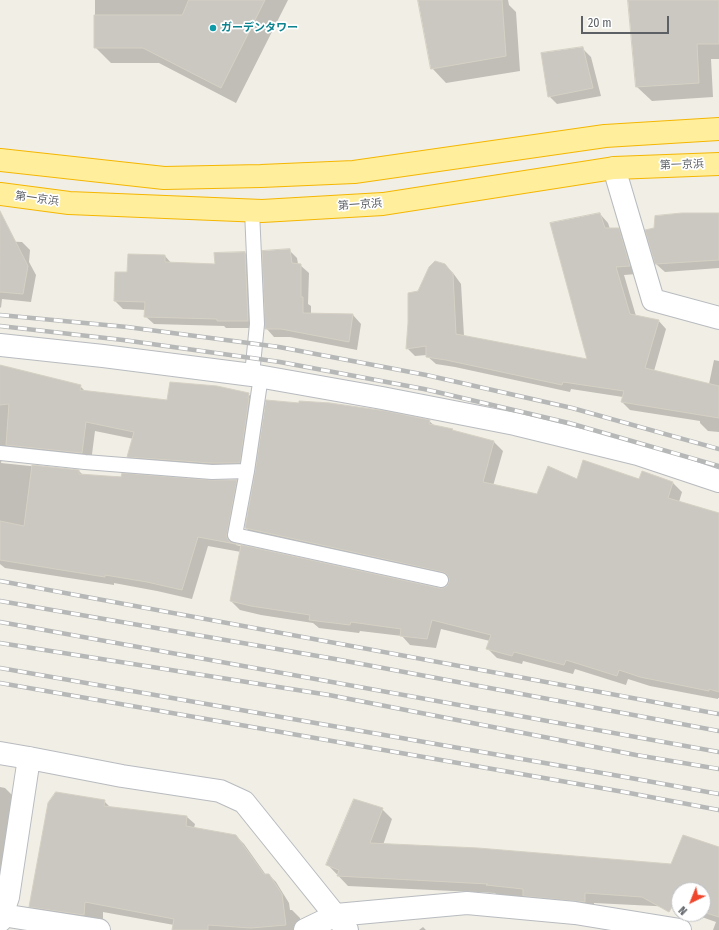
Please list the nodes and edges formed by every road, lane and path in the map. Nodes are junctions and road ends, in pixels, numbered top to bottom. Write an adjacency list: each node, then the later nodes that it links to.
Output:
1 (719, 129): 2 (highway)
2 (0, 160)
3 (719, 164): 4 (highway, 第一京浜)
4 (614, 168): 6 (highway, 第一京浜); 7 (street)
5 (0, 194): 6 (highway, 第一京浜)
6 (252, 211): 9 (lane)
7 (719, 318)
8 (0, 345): 9 (street)
9 (256, 376): 11 (lane); 12 (street)
10 (0, 453): 11 (lane)
11 (248, 471): 13 (lane)
12 (719, 481)
13 (441, 580)
14 (0, 753): 15 (street)
15 (29, 758): 16 (street); 17 (street)
16 (1, 918): 18 (street)
17 (341, 923): 19 (street); 20 (street)
18 (99, 930)
19 (305, 930)
20 (680, 930)

